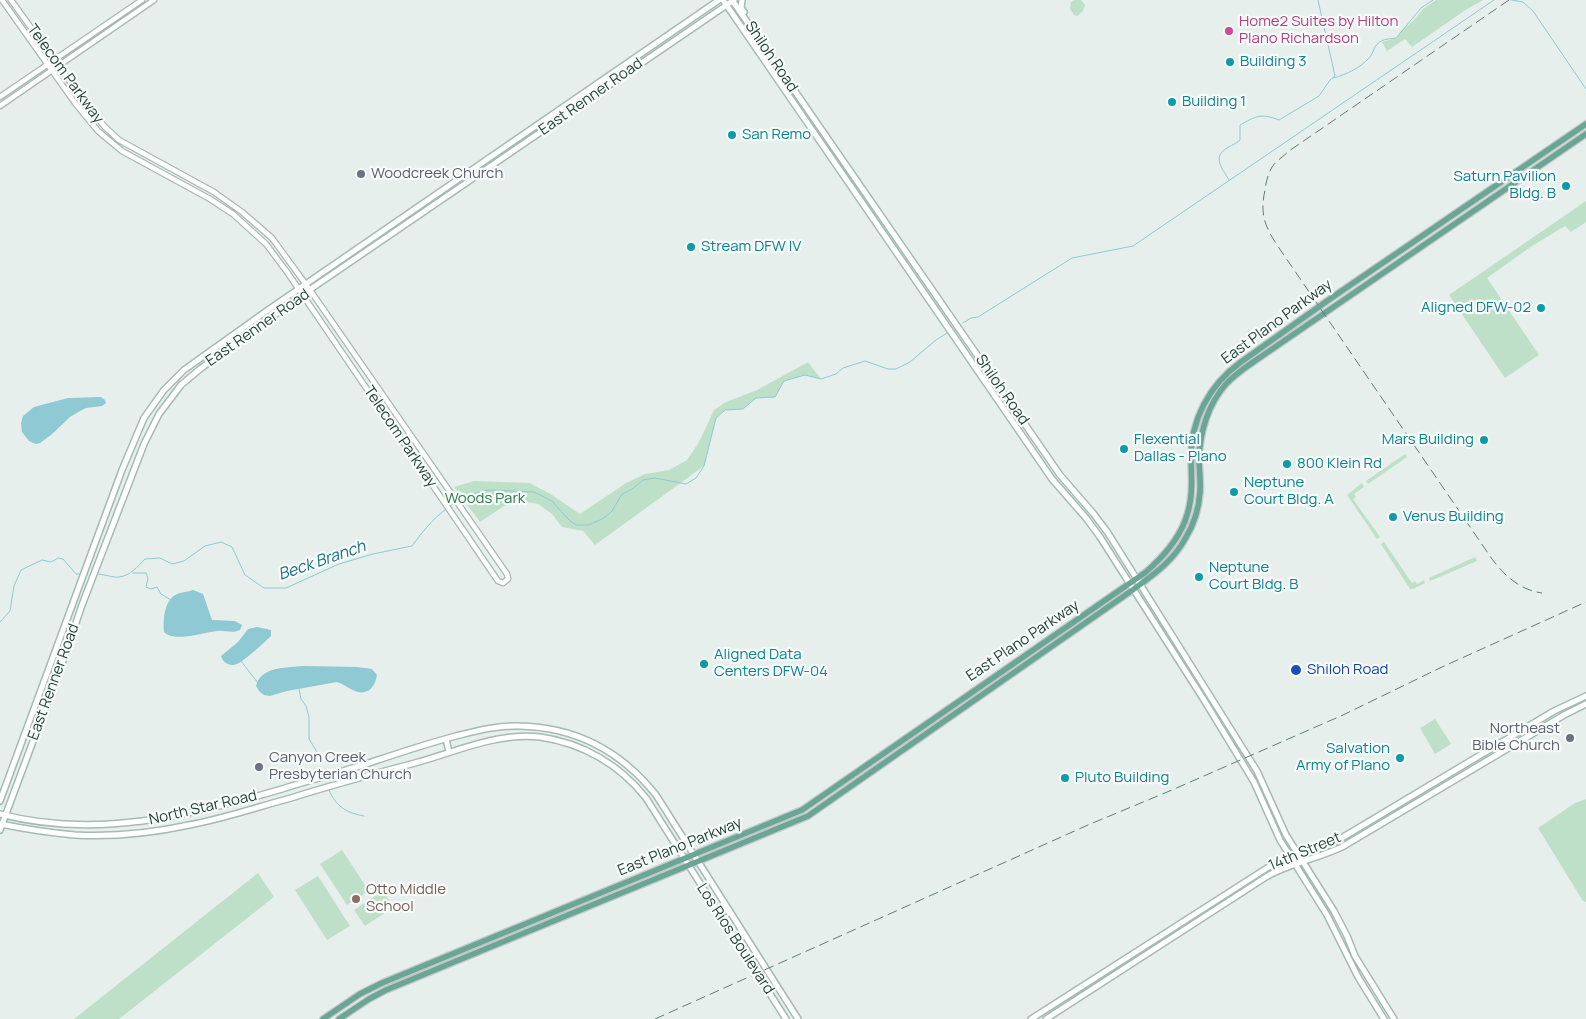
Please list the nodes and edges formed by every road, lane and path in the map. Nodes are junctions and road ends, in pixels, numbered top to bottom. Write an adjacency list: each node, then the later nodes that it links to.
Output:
1 (2, 0): 15 (street, Telecom Parkway)
2 (11, 0): 13 (street, Telecom Parkway)
3 (142, 0): 9 (street)
4 (154, 0): 10 (street)
5 (719, 0): 18 (main road, East Renner Road)
6 (733, 0): 8 (main road, East Renner Road); 11 (main road, Shiloh Road)
7 (742, 0): 11 (main road)
8 (724, 3): 14 (main road, Shiloh Road); 19 (main road, East Renner Road)
9 (128, 9): 10 (street); 13 (street)
10 (132, 15): 16 (street)
11 (759, 40): 12 (main road, Shiloh Road)
12 (770, 56): 14 (main road); 27 (main road, Shiloh Road)
13 (54, 60): 15 (street); 16 (street, Telecom Parkway)
14 (763, 60): 29 (main road, Shiloh Road)
15 (47, 65): 17 (street, Telecom Parkway); 20 (street)
16 (58, 66): 17 (street); 34 (street, Telecom Parkway)
17 (52, 70): 21 (street); 35 (street, Telecom Parkway)
18 (611, 74): 19 (main road); 26 (main road, East Renner Road)
19 (616, 80): 28 (main road, East Renner Road)
20 (0, 98)
21 (0, 106)
22 (1586, 124): 24 (main road, East Plano Parkway)
23 (1586, 134): 25 (main road, East Plano Parkway)
24 (1509, 178): 25 (main road); 30 (main road, East Plano Parkway)
25 (1513, 184): 31 (main road, East Plano Parkway)
26 (420, 206): 28 (main road); 34 (main road, East Renner Road)
27 (877, 210): 29 (main road); 40 (main road, Shiloh Road)
28 (424, 212): 36 (main road, East Renner Road)
29 (870, 215): 41 (main road, Shiloh Road)
30 (1421, 237): 31 (main road); 32 (main road, East Plano Parkway)
31 (1426, 243): 33 (main road, East Plano Parkway)
32 (1368, 274): 33 (main road); 38 (main road, East Plano Parkway)
33 (1372, 280): 39 (main road, East Plano Parkway)
34 (306, 284): 35 (main road, East Renner Road); 36 (street, Telecom Parkway)
35 (298, 290): 37 (street, Telecom Parkway); 52 (main road, East Renner Road)
36 (310, 290): 37 (main road, East Renner Road); 37 (street, Telecom Parkway)
37 (302, 295): 53 (main road, East Renner Road)
38 (1329, 300): 39 (main road); 42 (main road, East Plano Parkway)
39 (1333, 306): 43 (main road, East Plano Parkway)
40 (976, 354): 41 (main road); 44 (main road, Shiloh Road)
41 (970, 358): 45 (main road, Shiloh Road)
42 (1201, 410): 43 (main road); 46 (main road, East Plano Parkway)
43 (1208, 413): 47 (main road, East Plano Parkway)
44 (1030, 430): 45 (main road); 48 (main road, Shiloh Road)
45 (1022, 435): 49 (main road, Shiloh Road)
46 (1186, 520): 47 (main road); 48 (main road, East Plano Parkway)
47 (1192, 523): 50 (main road, East Plano Parkway)
48 (1136, 579): 49 (main road, East Plano Parkway); 50 (main road, Shiloh Road)
49 (1130, 583): 51 (main road, Shiloh Road); 54 (main road, East Plano Parkway)
50 (1140, 585): 51 (main road, East Plano Parkway); 56 (main road, Shiloh Road)
51 (1134, 589): 55 (main road, East Plano Parkway); 57 (main road, Shiloh Road)
52 (73, 601): 53 (main road); 62 (main road, East Renner Road)
53 (82, 605): 63 (main road, East Renner Road)
54 (1060, 631): 55 (main road); 58 (main road, East Plano Parkway)
55 (1065, 638): 59 (main road, East Plano Parkway)
56 (1178, 643): 57 (main road); 75 (main road, Shiloh Road)
57 (1171, 648): 76 (main road, Shiloh Road)
58 (1016, 661): 59 (main road); 65 (main road, East Plano Parkway)
59 (1021, 668): 67 (main road, East Plano Parkway)
60 (1586, 696): 64 (main road, 14th Street)
61 (1586, 704): 66 (main road, 14th Street)
62 (32, 717): 63 (main road); 80 (main road, East Renner Road)
63 (40, 720): 83 (main road, East Renner Road)
64 (1533, 724): 66 (main road); 77 (main road, 14th Street)
65 (920, 727): 67 (main road); 71 (main road, East Plano Parkway)
66 (1537, 731): 79 (main road, 14th Street)
67 (925, 735): 72 (main road, East Plano Parkway)
68 (446, 739): 69 (main road); 70 (main road, North Star Road); 74 (main road, North Star Road)
69 (449, 752): 73 (main road, North Star Road); 78 (main road, North Star Road)
70 (361, 765): 73 (main road); 85 (main road, North Star Road)
71 (867, 765): 72 (main road); 81 (main road, East Plano Parkway)
72 (872, 772): 82 (main road, East Plano Parkway)
73 (364, 776): 90 (main road, North Star Road)
74 (648, 786): 78 (main road); 93 (main road, North Star Road)
75 (1265, 786): 76 (main road); 94 (main road, Shiloh Road)
76 (1257, 789): 95 (main road, Shiloh Road)
77 (1423, 789): 79 (main road); 84 (main road, 14th Street)
78 (641, 792): 96 (main road, North Star Road)
79 (1428, 796): 89 (main road, 14th Street)
80 (0, 801)
81 (815, 802): 82 (main road); 88 (main road, East Plano Parkway)
82 (821, 809): 92 (main road, East Plano Parkway)
83 (3, 814): 86 (main road, North Star Road); 87 (main road, East Renner Road)
84 (1370, 821): 89 (main road); 94 (main road, 14th Street)
85 (139, 822): 86 (main road, North Star Road); 90 (main road)
86 (76, 825): 91 (main road)
87 (1, 826): 91 (main road, North Star Road)
88 (761, 827): 92 (main road); 93 (main road, East Plano Parkway)
89 (1374, 828): 98 (main road, 14th Street)
90 (140, 832): 91 (main road, North Star Road)
91 (74, 835)
92 (764, 835): 97 (main road, East Plano Parkway)
93 (693, 855): 96 (main road, East Plano Parkway); 97 (main road, North Star Road)
94 (1298, 856): 95 (main road, 14th Street); 98 (main road, Shiloh Road)
95 (1290, 858): 99 (main road, Shiloh Road); 103 (main road, 14th Street)
96 (684, 859): 100 (main road, Los Rios Boulevard); 101 (main road, East Plano Parkway)
97 (697, 862): 100 (main road, East Plano Parkway); 107 (main road, Los Rios Boulevard)
98 (1303, 863): 99 (main road, 14th Street); 105 (main road, Shiloh Road)
99 (1294, 865): 104 (main road, 14th Street); 106 (main road, Shiloh Road)
100 (688, 866): 102 (main road, East Plano Parkway); 108 (main road, Los Rios Boulevard)
101 (635, 879): 102 (main road); 109 (main road, East Plano Parkway)
102 (638, 886): 110 (main road, East Plano Parkway)
103 (1213, 902): 104 (main road); 113 (main road, 14th Street)
104 (1217, 909): 114 (main road, 14th Street)
105 (1334, 912): 106 (main road); 116 (main road, Shiloh Road)
106 (1326, 915): 115 (main road, Shiloh Road)
107 (734, 918): 108 (main road); 112 (main road, Los Rios Boulevard)
108 (725, 924): 111 (main road, Los Rios Boulevard)
109 (323, 1019)
110 (339, 1019)
111 (786, 1019)
112 (798, 1019)
113 (1031, 1019)
114 (1046, 1019)
115 (1384, 1019)
116 (1394, 1019)

